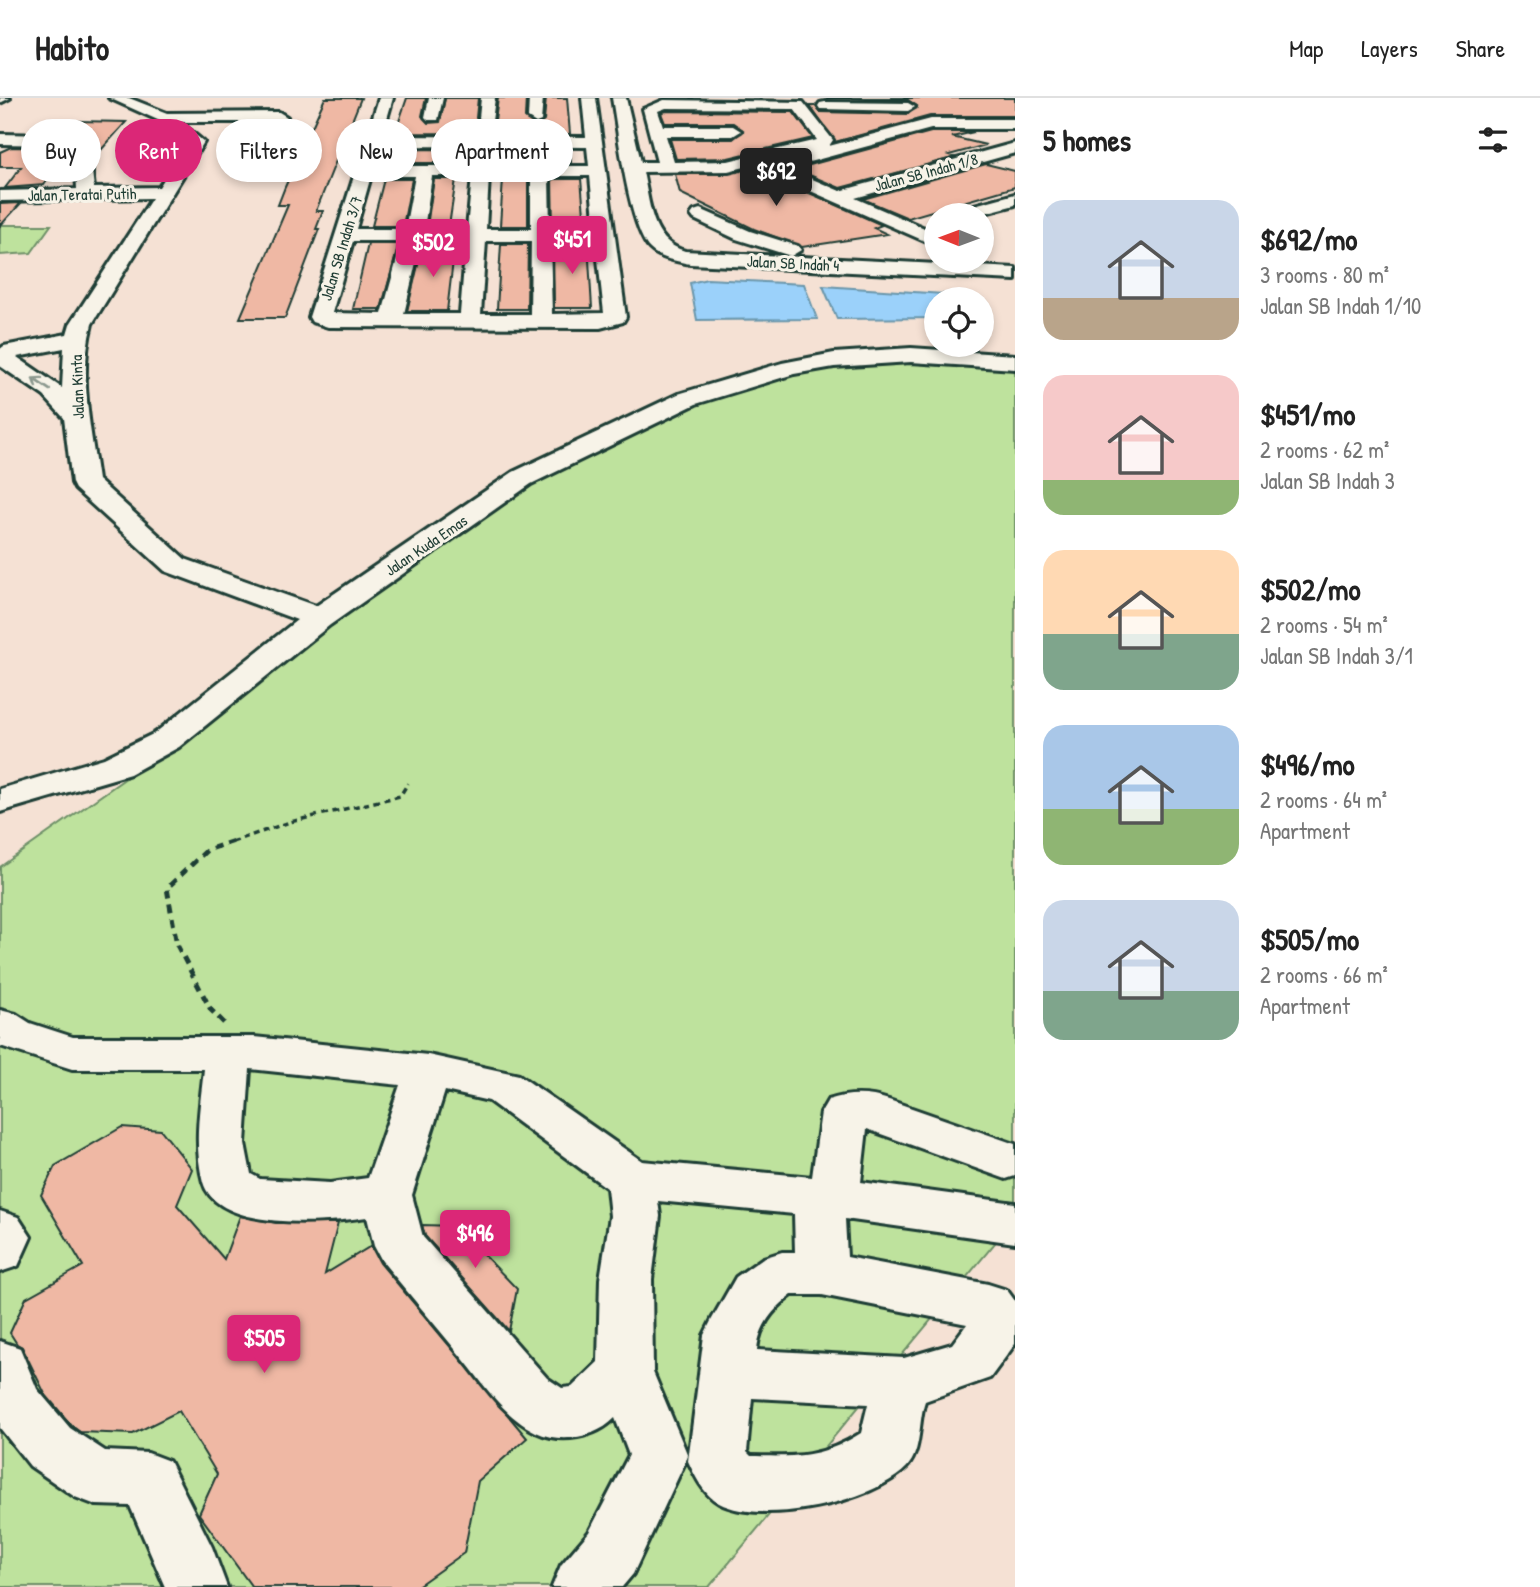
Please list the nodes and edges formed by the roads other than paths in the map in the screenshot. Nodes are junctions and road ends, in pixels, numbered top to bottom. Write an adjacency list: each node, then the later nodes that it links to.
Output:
1 (118, 98): 17 (street, Jalan Kinta)
2 (386, 98): 20 (street, Jalan SB Indah 3/7)
3 (436, 98): 16 (street)
4 (488, 98): 18 (street)
5 (536, 98): 19 (street)
6 (589, 98): 30 (street)
7 (619, 98): 36 (street, Jalan SB Indah 4)
8 (693, 98): 10 (street)
9 (775, 98): 10 (street); 11 (street)
10 (729, 100): 23 (street); 24 (street); 35 (street)
11 (821, 101): 12 (street); 22 (street)
12 (865, 102): 13 (street); 25 (street)
13 (910, 105): 14 (street); 21 (street)
14 (1015, 113)
15 (275, 117): 17 (street)
16 (433, 117)
17 (164, 118): 49 (street, Jalan Kinta)
18 (486, 118)
19 (535, 118)
20 (387, 119)
21 (931, 124): 25 (street); 26 (street)
22 (837, 125)
23 (657, 131): 24 (street); 37 (street)
24 (733, 131): 35 (street)
25 (881, 133): 31 (street); 44 (street)
26 (1008, 136): 28 (street); 33 (street, Jalan SB Indah 1/8)
27 (0, 139): 48 (street)
28 (956, 140)
29 (417, 141): 30 (street)
30 (594, 142): 42 (street)
31 (911, 147)
32 (933, 152): 33 (street)
33 (973, 159): 34 (street); 51 (street, Jalan SB Indah 1/8)
34 (1015, 161)
35 (747, 163): 37 (street)
36 (634, 167): 37 (street); 56 (street, Jalan SB Indah 4)
37 (667, 167)
38 (417, 171): 39 (street)
39 (424, 171): 40 (street); 63 (street)
40 (431, 171)
41 (573, 171): 42 (street)
42 (596, 171): 56 (street)
43 (832, 172): 44 (street)
44 (797, 180): 51 (street)
45 (362, 182): 59 (street, Jalan SB Indah 3/7)
46 (481, 182): 64 (street)
47 (540, 182): 60 (street)
48 (86, 192): 49 (street, Jalan Teratai Putih); 50 (street, Jalan Teratai Putih)
49 (164, 192): 72 (street, Jalan Kinta)
50 (0, 196)
51 (837, 197): 55 (street)
52 (1015, 199): 54 (street)
53 (902, 204): 55 (street)
54 (994, 205)
55 (870, 212): 58 (street)
56 (627, 213): 61 (street); 65 (street); 66 (street, Jalan SB Indah 4)
57 (924, 225): 58 (street)
58 (910, 229): 62 (street)
59 (345, 235): 63 (street); 70 (street, Jalan SB Indah 3/7)
60 (541, 235): 61 (street); 64 (street); 69 (street)
61 (604, 235): 69 (street)
62 (924, 235)
63 (413, 236): 64 (street); 70 (street)
64 (478, 236): 71 (street)
65 (856, 249)
66 (924, 265)
67 (994, 271): 68 (street, Jalan SB Indah 4)
68 (1015, 274)
69 (541, 321): 71 (street)
70 (391, 322): 71 (street)
71 (470, 322)
72 (75, 340): 76 (street); 79 (street, Jalan Kinta)
73 (924, 347): 77 (street, Jalan Kuda Emas)
74 (994, 347): 75 (street)
75 (1015, 351)
76 (4, 352): 79 (street); 80 (street, one-way to 76)
77 (884, 356): 78 (street, Jalan Kuda Emas); 81 (street, Jalan Kuda Emas)
78 (1015, 362)
79 (75, 364): 80 (street, Jalan Kinta)
80 (77, 416): 81 (street, Jalan Kinta)
81 (318, 618): 82 (street, Jalan Kuda Emas)
82 (0, 802)
83 (0, 1025): 84 (street)
84 (241, 1053): 85 (street); 88 (street)
85 (428, 1072): 87 (street); 88 (street)
86 (1006, 1160): 89 (street)
87 (631, 1180): 89 (street); 96 (street)
88 (387, 1195): 96 (street)
89 (826, 1198): 90 (street); 93 (street)
90 (1015, 1223)
91 (0, 1231): 92 (street)
92 (0, 1251)
93 (822, 1274): 94 (street); 97 (street)
94 (1007, 1322): 98 (street)
95 (0, 1365): 99 (street)
96 (625, 1372): 100 (street)
97 (729, 1373): 98 (street); 98 (street)
98 (904, 1382)
99 (196, 1587)
100 (583, 1587)

